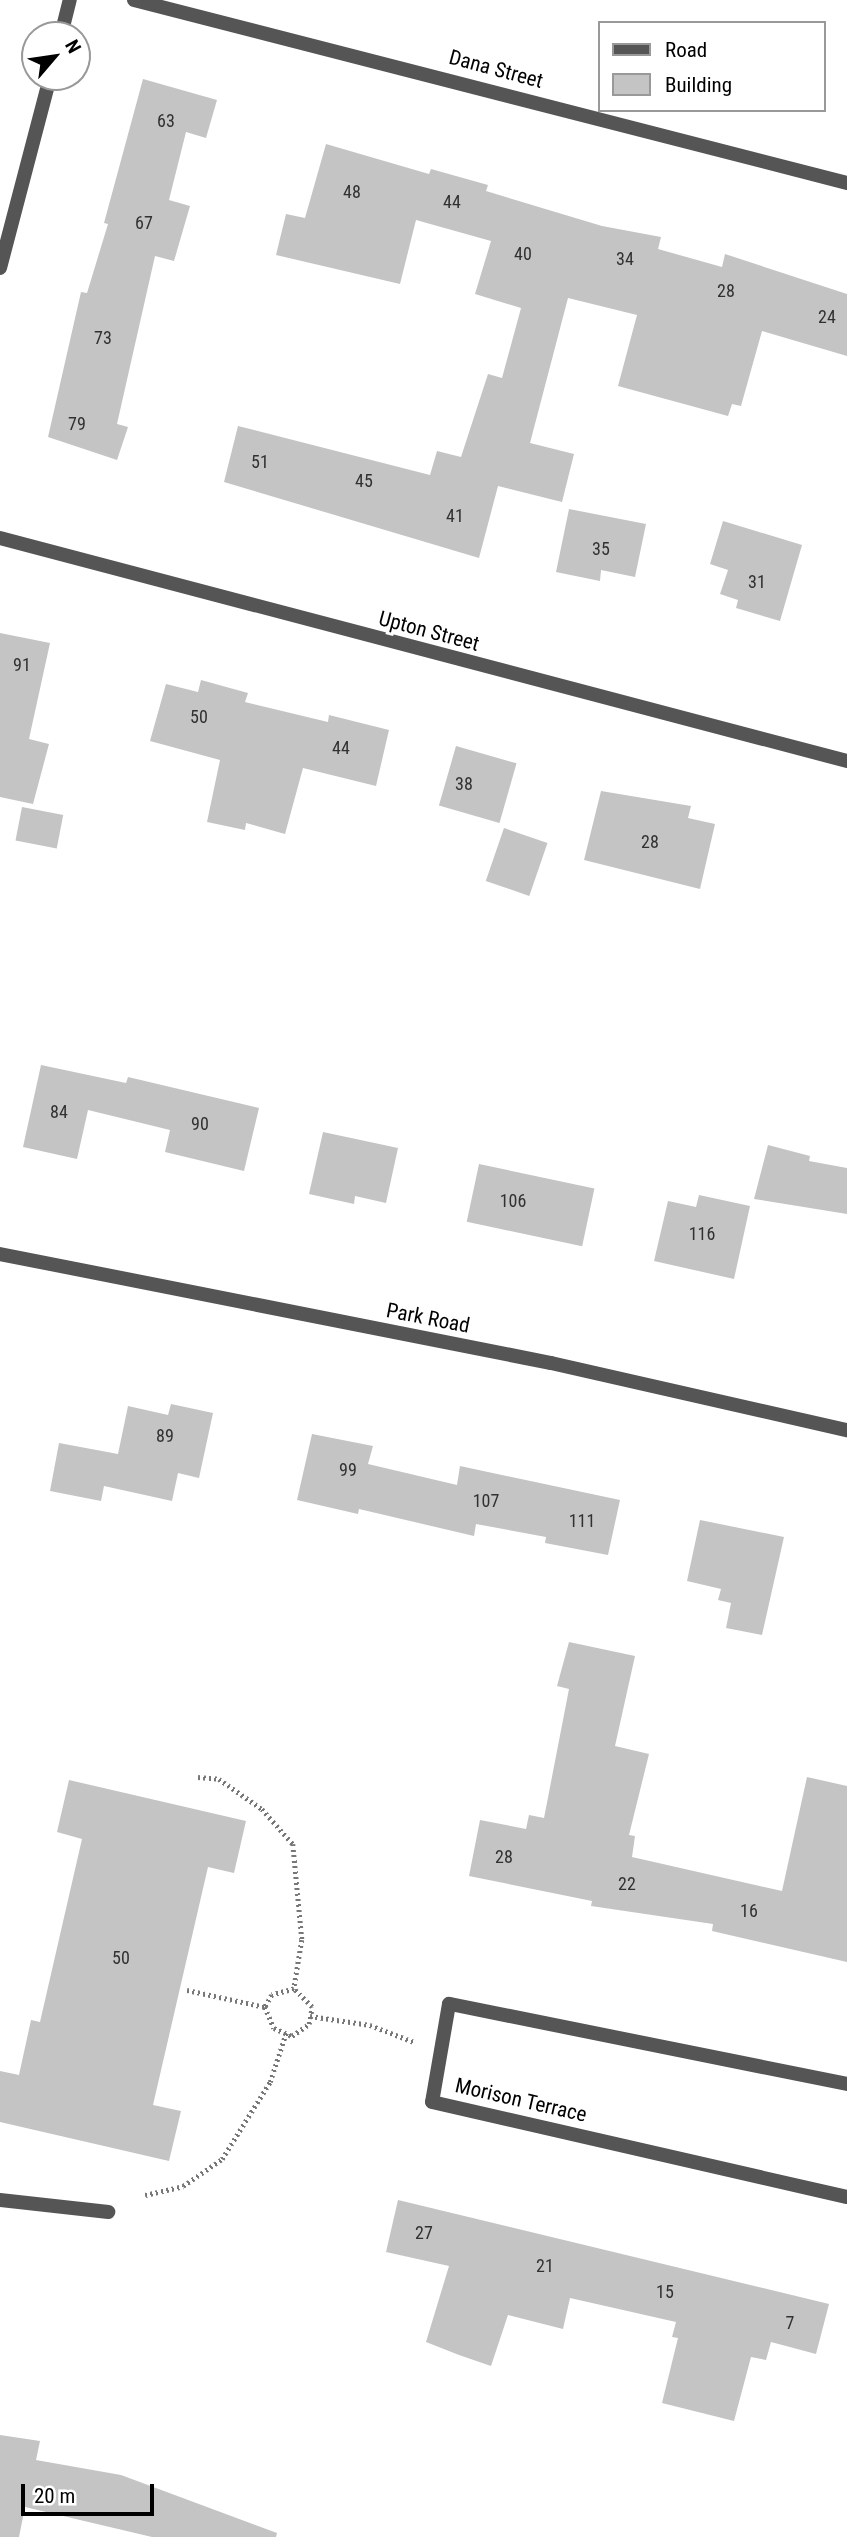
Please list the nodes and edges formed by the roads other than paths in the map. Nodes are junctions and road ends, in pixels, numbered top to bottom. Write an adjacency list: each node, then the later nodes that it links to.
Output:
1 (70, 0): 3 (street)
2 (134, 0): 5 (street, Dana Street)
3 (65, 21)
4 (46, 91): 6 (street)
5 (847, 183)
6 (0, 268)
7 (0, 538): 8 (street, Upton Street)
8 (847, 761)
9 (0, 1254): 10 (street, Park Road)
10 (847, 1430)
11 (847, 2084): 12 (street, Morison Terrace)
12 (847, 2197)
13 (0, 2200): 14 (street)
14 (108, 2212)

